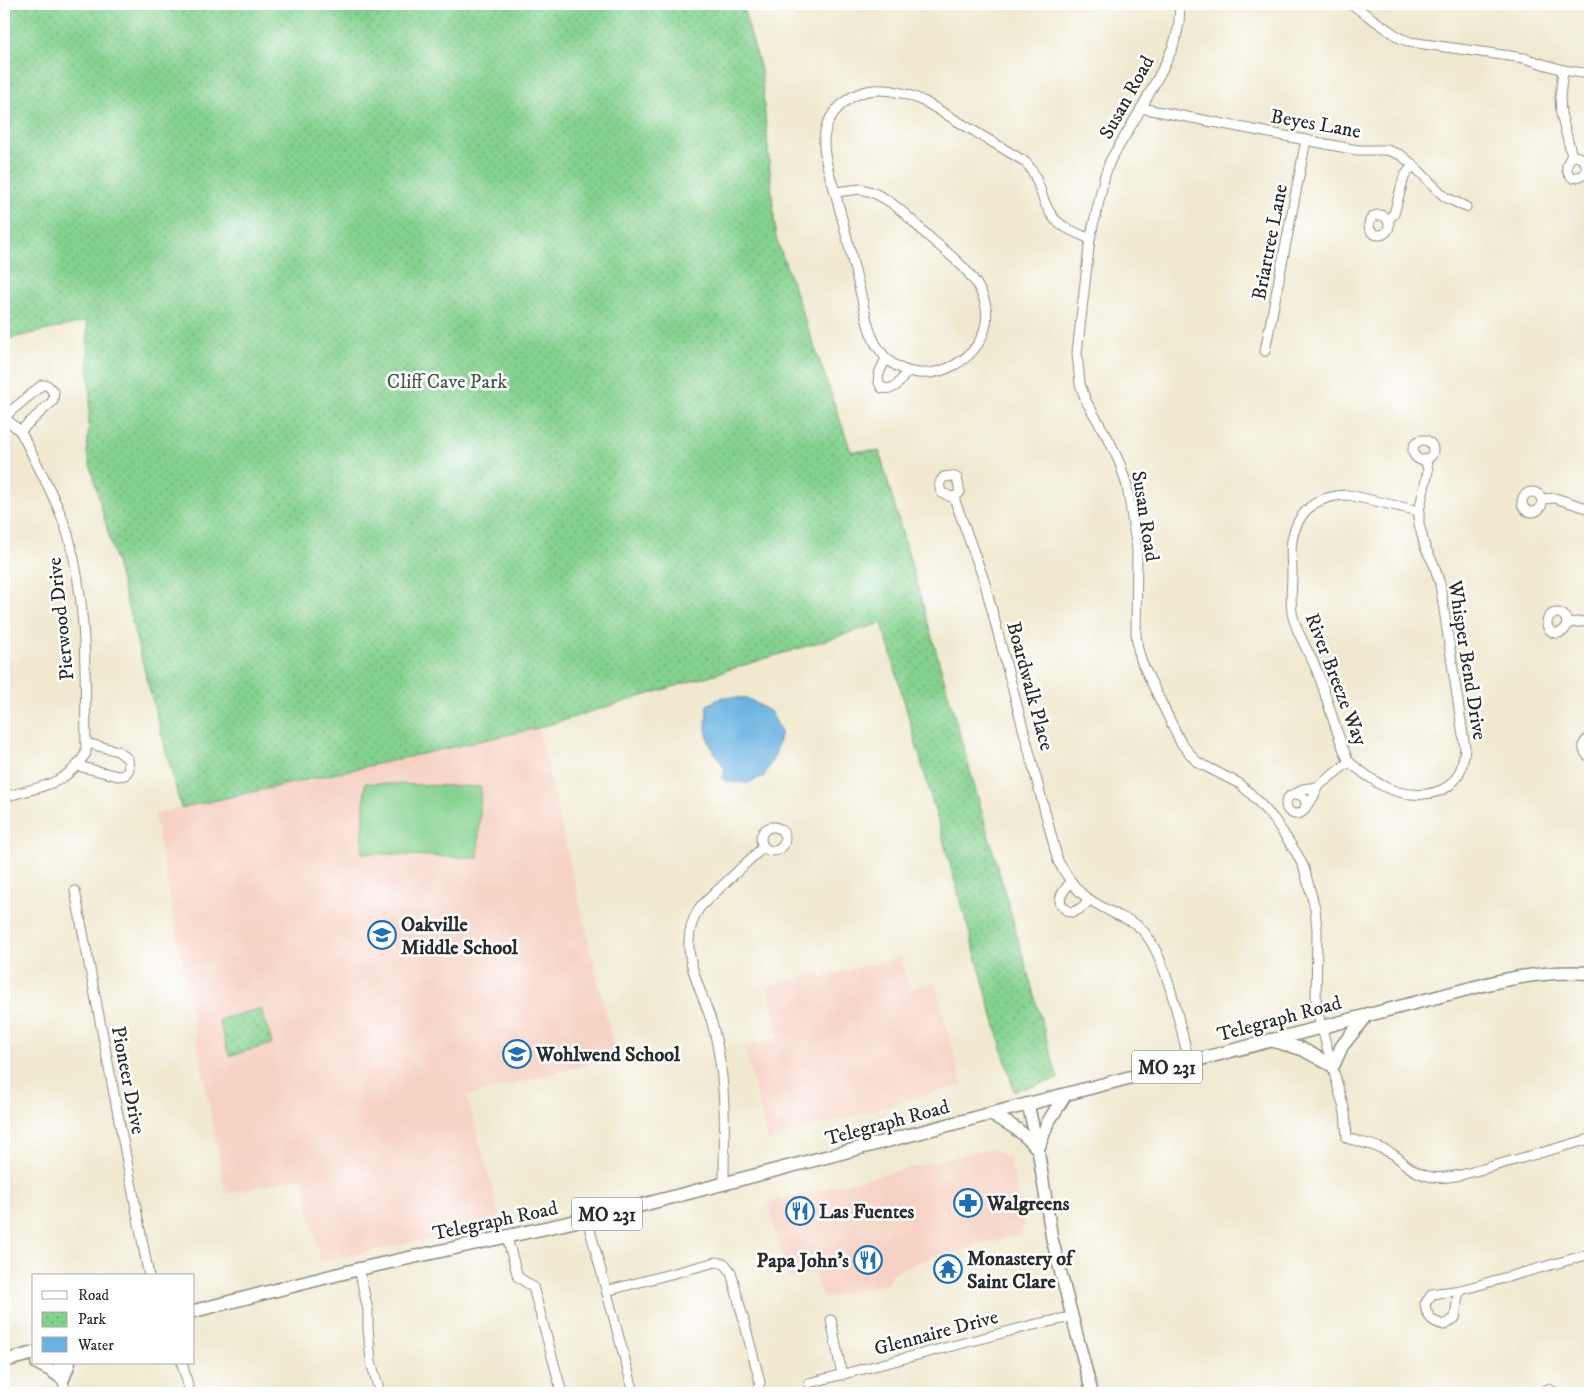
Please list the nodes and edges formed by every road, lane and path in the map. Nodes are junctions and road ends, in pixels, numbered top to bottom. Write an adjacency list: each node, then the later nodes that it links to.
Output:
1 (1179, 4): 5 (street, Susan Road)
2 (1351, 4): 3 (street)
3 (1564, 70): 4 (street); 7 (street)
4 (1590, 74)
5 (1141, 108): 6 (street, Beyes Lane); 12 (street, Susan Road)
6 (1306, 140): 8 (street, Beyes Lane); 13 (street, Briartree Lane)
7 (1572, 156)
8 (1413, 165): 10 (street, Beyes Lane); 11 (street)
9 (835, 192): 12 (street); 14 (street); 15 (street)
10 (1466, 207)
11 (1388, 220)
12 (1090, 239): 35 (street, Susan Road)
13 (1265, 351)
14 (886, 359): 15 (street); 15 (street)
15 (907, 371)
16 (4, 417): 17 (street, Pierwood Drive); 17 (street, Pierwood Drive)
17 (20, 431): 26 (street, Pierwood Drive)
18 (1426, 460): 22 (street, Whisper Bend Drive)
19 (954, 498): 37 (street, Boardwalk Place)
20 (1542, 499): 21 (street)
21 (1590, 509)
22 (1419, 511): 28 (street, River Breeze Way); 28 (street, Whisper Bend Drive)
23 (1590, 621): 24 (street)
24 (1567, 623)
25 (1590, 738): 27 (street)
26 (86, 743): 29 (street, Pierwood Drive); 29 (street)
27 (1590, 757)
28 (1349, 762): 30 (street, River Breeze Way)
29 (78, 766): 32 (street)
30 (1317, 787): 31 (street, River Breeze Way); 33 (street, River Breeze Way)
31 (1296, 794): 33 (street); 34 (street)
32 (4, 797)
33 (1305, 808): 34 (street)
34 (1288, 810): 35 (street)
35 (1274, 819): 42 (street, Susan Road)
36 (763, 847): 51 (street)
37 (1070, 883): 39 (street, Boardwalk Place); 39 (street)
38 (75, 890): 56 (street, Pioneer Drive)
39 (1089, 901): 44 (street, Boardwalk Place)
40 (1588, 972): 41 (main road, Telegraph Road / MO 231)
41 (1368, 1014): 42 (main road, Telegraph Road / MO 231); 45 (main road)
42 (1322, 1026): 43 (main road, Telegraph Road / MO 231); 45 (street, Susan Road)
43 (1270, 1040): 44 (main road, Telegraph Road / MO 231); 45 (main road)
44 (1189, 1061): 46 (main road, Telegraph Road / MO 231)
45 (1333, 1066): 49 (street, Susan Road)
46 (1065, 1094): 47 (main road, Telegraph Road / MO 231); 50 (main road)
47 (1028, 1104): 48 (main road, Telegraph Road / MO 231); 50 (street)
48 (990, 1114): 50 (main road); 51 (main road, Telegraph Road / MO 231)
49 (1590, 1139)
50 (1038, 1149): 60 (street)
51 (724, 1184): 52 (main road, Telegraph Road / MO 231)
52 (587, 1219): 53 (main road, Telegraph Road / MO 231); 57 (street)
53 (507, 1238): 55 (main road, Telegraph Road / MO 231); 76 (street)
54 (1590, 1254): 58 (street)
55 (359, 1269): 59 (main road, Telegraph Road / MO 231); 75 (street)
56 (149, 1274)
57 (606, 1290): 77 (street); 78 (street)
58 (1461, 1290): 58 (street)
59 (195, 1310)
60 (1071, 1317): 70 (street, Glennaire Drive); 79 (street)
61 (831, 1320): 70 (street)
62 (32, 1353): 63 (main road)
63 (20, 1356): 64 (main road); 65 (main road)
64 (4, 1360)
65 (32, 1362)
66 (37, 1364): 71 (main road)
67 (58, 1364): 71 (street)
68 (69, 1364): 71 (main road)
69 (182, 1364): 74 (street)
70 (842, 1375): 72 (street, Glennaire Drive)
71 (62, 1379): 73 (street)
72 (809, 1383)
73 (66, 1393)
74 (190, 1393)
75 (380, 1393)
76 (562, 1393)
77 (634, 1393)
78 (753, 1393)
79 (1092, 1393)
80 (1540, 1393): 81 (street)
81 (1556, 1393)

